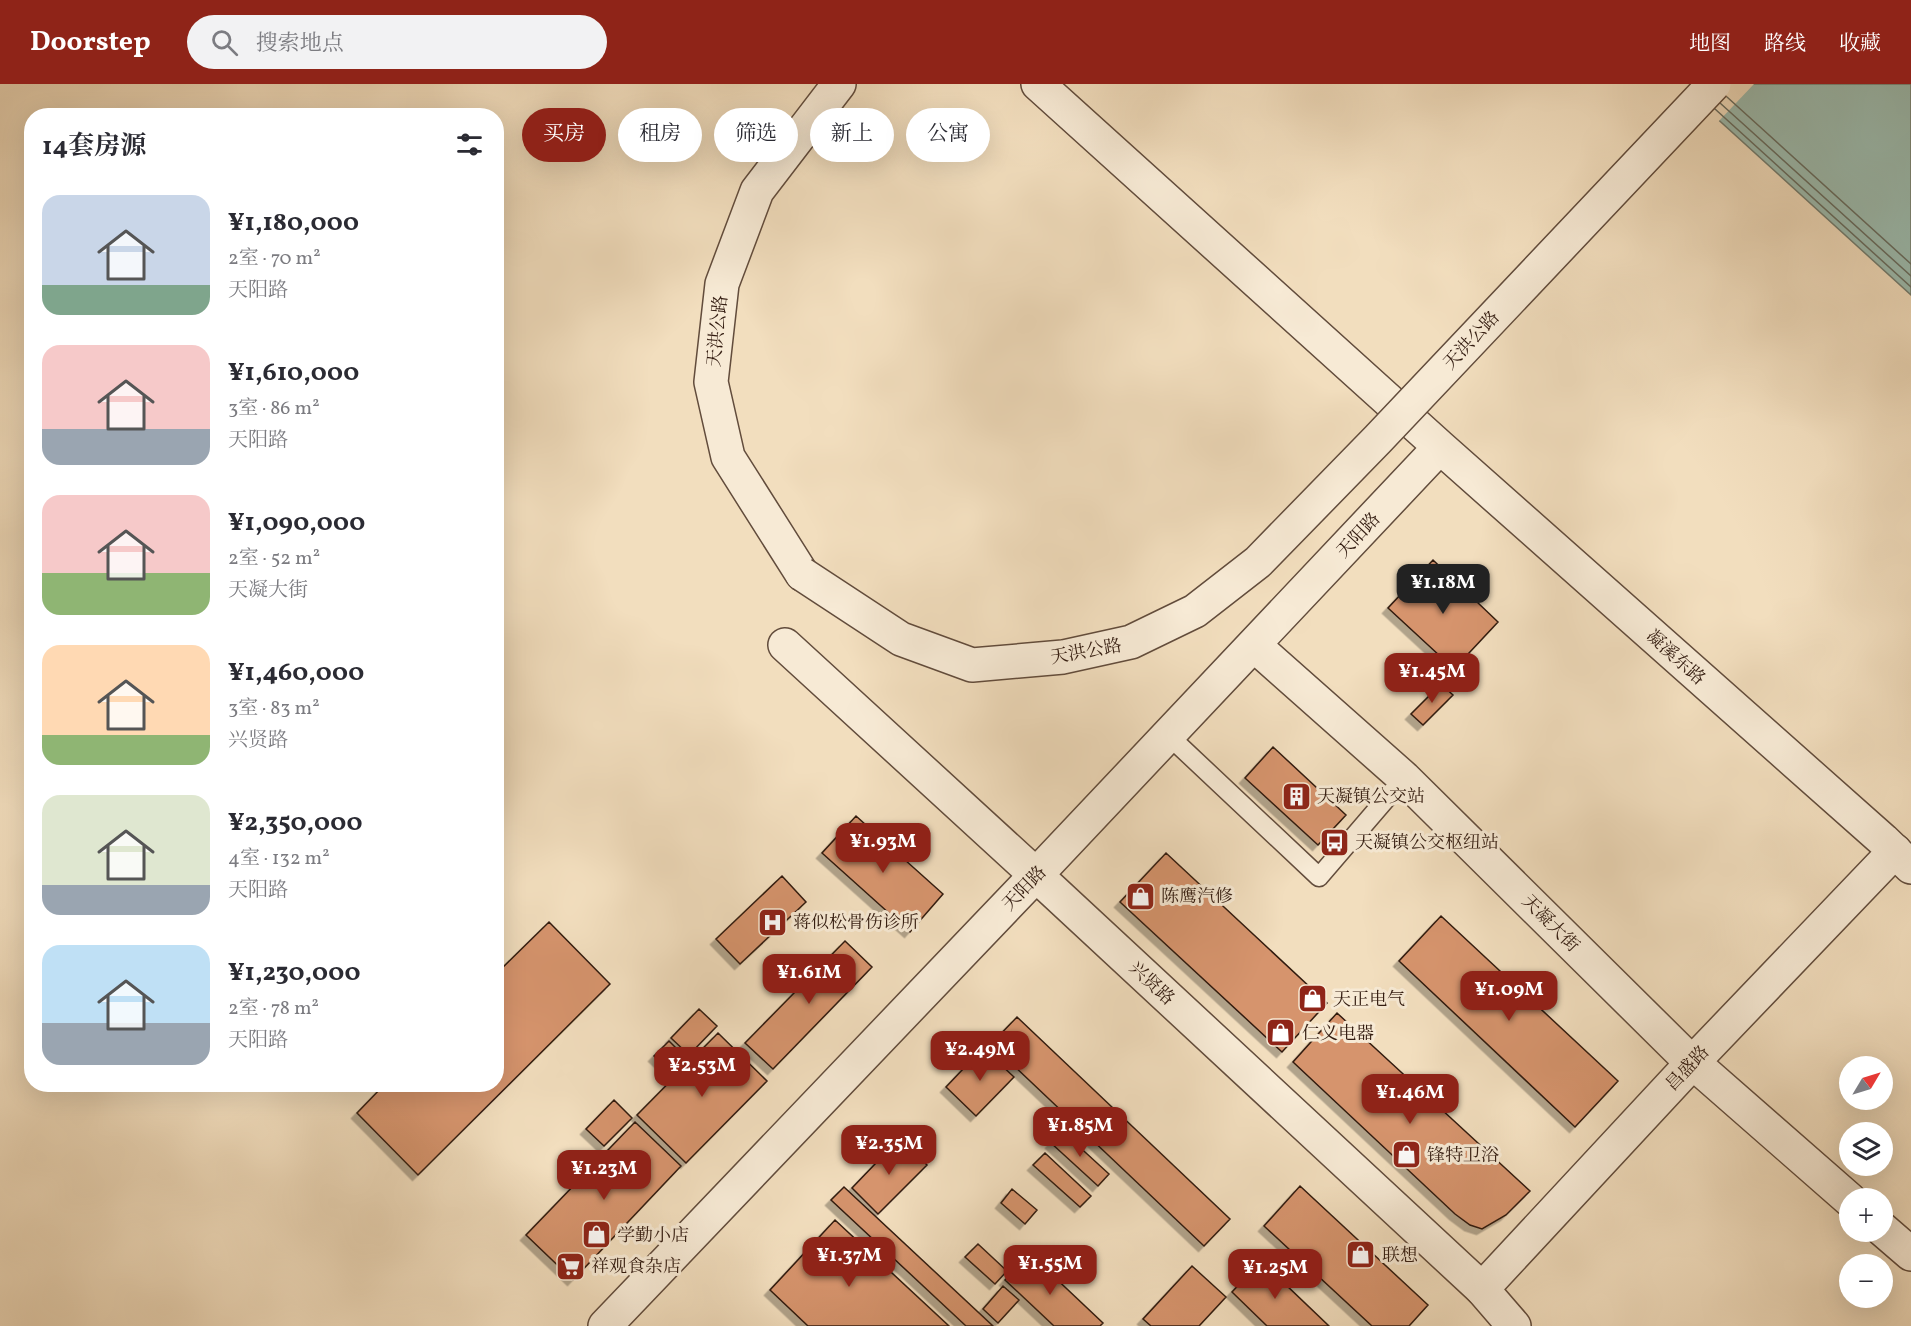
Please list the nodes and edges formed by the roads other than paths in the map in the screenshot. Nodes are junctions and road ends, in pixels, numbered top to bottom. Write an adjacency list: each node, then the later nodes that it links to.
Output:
1 (839, 84): 3 (street, 天洪公路, bridge)
2 (1038, 84): 4 (street, 凝溪东路)
3 (1714, 84)
4 (1440, 447): 6 (street, 天阳路); 9 (street, 凝溪东路)
5 (784, 645): 10 (street, 兴贤路)
6 (1254, 645): 7 (street, 天阳路); 8 (street, 天凝大街)
7 (1168, 735): 8 (lane); 10 (street, 天阳路)
8 (1404, 778): 11 (street, 天凝大街)
9 (1903, 859): 11 (street, 昌盛路)
10 (1036, 875): 15 (street, 兴贤路); 16 (street, 天阳路)
11 (1693, 1062): 12 (street, 天凝大街); 15 (street, 昌盛路)
12 (1839, 1190)
13 (1893, 1238): 14 (street)
14 (1911, 1254)
15 (1482, 1289): 17 (street, 兴贤路)
16 (605, 1326)
17 (1514, 1326)

